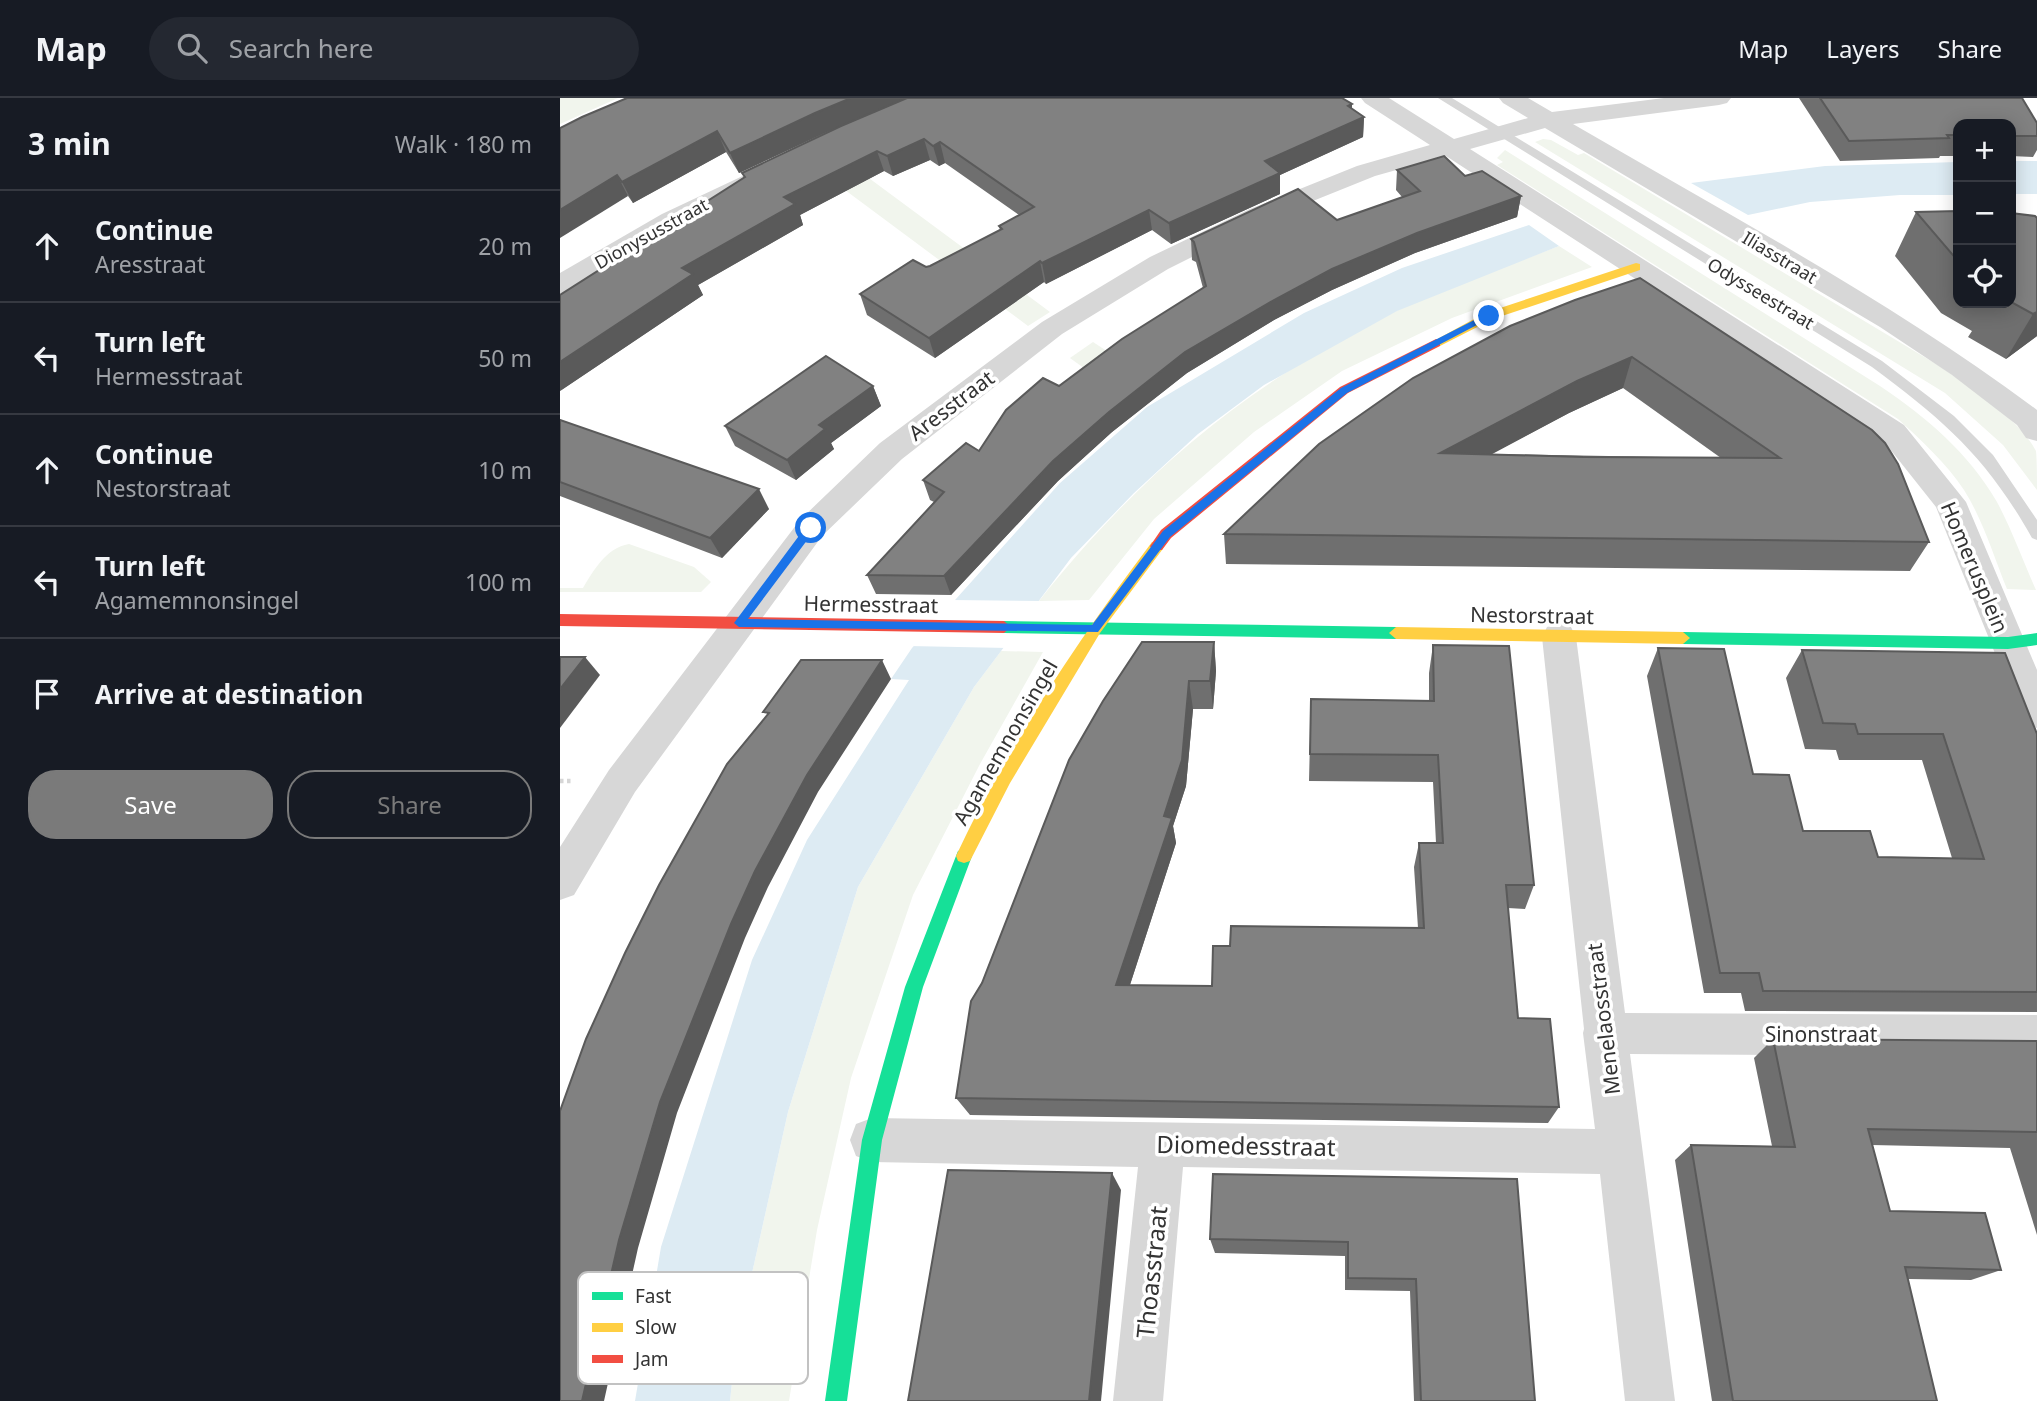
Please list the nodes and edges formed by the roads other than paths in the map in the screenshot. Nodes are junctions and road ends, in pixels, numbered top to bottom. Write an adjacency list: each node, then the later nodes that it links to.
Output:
1 (1373, 98): 7 (street)
2 (1444, 98): 6 (lane, Odysseestraat)
3 (1511, 98): 5 (street, Iliasstraat)
4 (1719, 98): 5 (street, Aresstraat)
5 (1548, 120): 6 (street, Aresstraat); 11 (street, Iliasstraat)
6 (1502, 134): 7 (street, Aresstraat); 12 (lane, Odysseestraat)
7 (1451, 148): 9 (street); 14 (street, Aresstraat)
8 (765, 173): 10 (street, Dionysusstraat)
9 (1636, 267): 16 (street, Agamemnonsingel); 18 (street, Homerusplein)
10 (560, 285)
11 (2037, 431)
12 (2037, 534)
13 (560, 620): 14 (street, Hermesstraat)
14 (739, 623): 15 (street, Hermesstraat); 20 (street, Aresstraat)
15 (1055, 629): 16 (street, Nestorstraat)
16 (1095, 629): 17 (street, Nestorstraat); 23 (street, Agamemnonsingel)
17 (1559, 637): 18 (street, Nestorstraat); 21 (street, Menelaosstraat)
18 (2022, 641): 19 (street, Homerusplein)
19 (2037, 713)
20 (560, 882)
21 (1604, 1033): 22 (street, Sinonstraat); 25 (street, Menelaosstraat)
22 (2037, 1036)
23 (872, 1140): 24 (street, Diomedesstraat); 26 (street, Agamemnonsingel)
24 (1163, 1144): 25 (street, Diomedesstraat); 27 (street, Thoasstraat)
25 (1619, 1152): 28 (street, Menelaosstraat)
26 (835, 1401)
27 (1138, 1401)
28 (1650, 1401)

